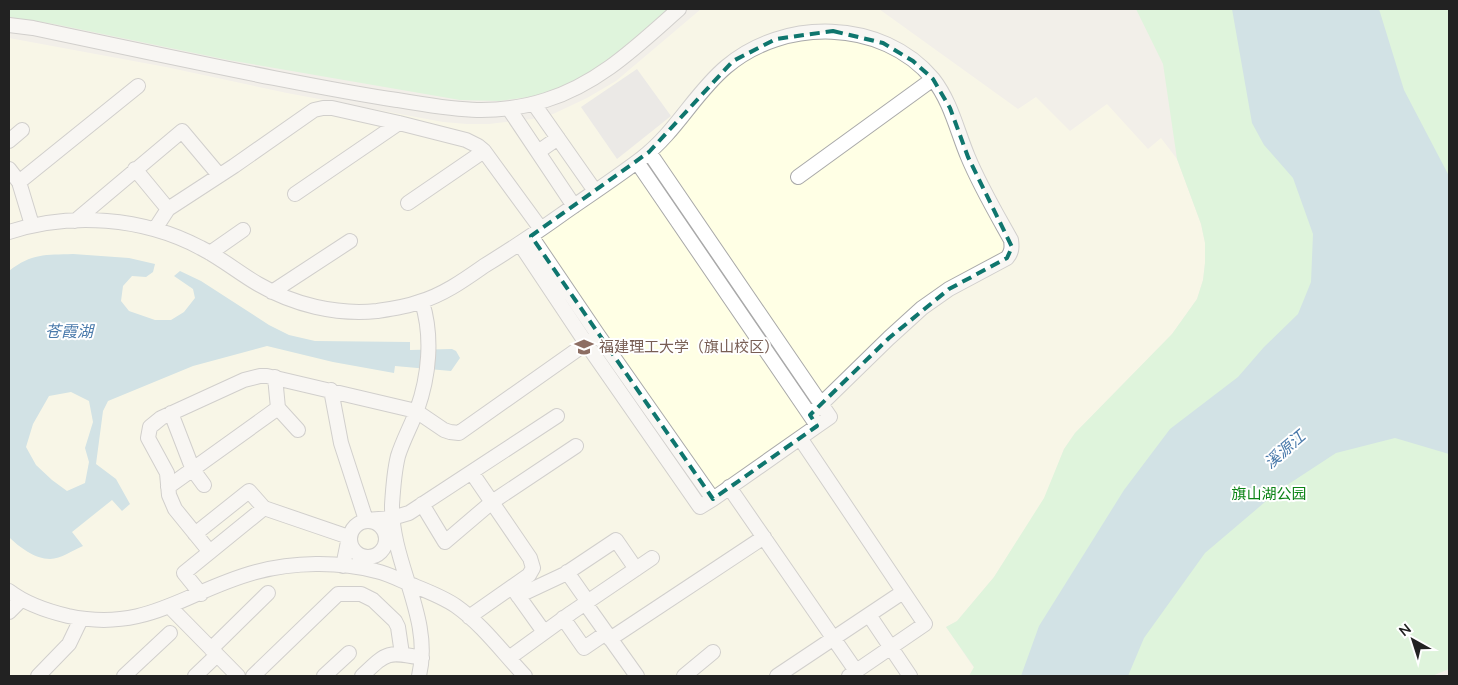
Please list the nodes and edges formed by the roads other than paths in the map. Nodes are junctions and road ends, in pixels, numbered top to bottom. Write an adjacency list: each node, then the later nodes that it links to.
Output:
1 (680, 9): 5 (street)
2 (9, 25): 6 (street)
3 (933, 79): 13 (street); 18 (street); 38 (street)
4 (138, 86): 19 (street)
5 (534, 104): 6 (street); 9 (street)
6 (509, 109): 12 (street)
7 (399, 123): 11 (street); 17 (street); 21 (street)
8 (22, 130): 10 (street)
9 (558, 138): 12 (street); 20 (street)
10 (9, 141)
11 (484, 151): 22 (street); 30 (street)
12 (538, 152): 23 (street)
13 (649, 152): 14 (street); 38 (street)
14 (637, 162): 20 (street); 43 (street)
15 (135, 169): 17 (street); 24 (street); 25 (street)
16 (9, 170): 19 (street)
17 (219, 175): 24 (street)
18 (798, 177)
19 (19, 182): 26 (street)
20 (595, 191): 23 (street)
21 (295, 194)
22 (408, 203)
23 (574, 206): 30 (street)
24 (168, 209): 27 (street)
25 (75, 221): 26 (street); 27 (street)
26 (32, 225): 29 (street)
27 (156, 229): 32 (street)
28 (243, 230): 32 (street)
29 (9, 232)
30 (531, 237): 34 (street); 35 (street)
31 (350, 241): 33 (street)
32 (210, 253): 33 (street)
33 (272, 292): 34 (street)
34 (422, 302): 40 (street)
35 (592, 339): 40 (street); 51 (street)
36 (275, 378): 37 (street); 39 (street); 41 (street)
37 (331, 390): 40 (street); 56 (street)
38 (822, 404): 43 (street)
39 (278, 408): 44 (street); 47 (street)
40 (416, 411): 55 (street)
41 (170, 413): 47 (street); 50 (street)
42 (557, 416): 48 (street)
43 (814, 421): 45 (street)
44 (298, 430)
45 (800, 438): 51 (street); 68 (street)
46 (576, 446): 52 (street)
47 (193, 470): 49 (street); 50 (street)
48 (472, 473): 52 (street); 53 (street)
49 (204, 485)
50 (168, 487): 57 (street)
51 (730, 487): 59 (street)
52 (492, 502): 53 (street); 67 (street)
53 (422, 504): 55 (street)
54 (264, 508): 57 (street); 58 (street); 60 (street)
55 (392, 518): 56 (street); 65 (street)
56 (366, 520): 58 (street); 58 (street)
57 (196, 534): 60 (street)
58 (349, 537): 62 (street)
59 (764, 537): 81 (street); 82 (street)
60 (210, 552): 70 (street)
61 (652, 558): 63 (street)
62 (343, 566): 65 (street); 70 (street)
63 (636, 569): 64 (street); 72 (street)
64 (567, 572): 67 (street); 72 (street)
65 (407, 583): 76 (street); 88 (street)
66 (9, 591): 71 (street)
67 (515, 591): 76 (street); 80 (street)
68 (903, 592): 75 (street); 83 (street)
69 (268, 593): 84 (street)
70 (200, 594): 73 (street)
71 (22, 600): 74 (street); 78 (street)
72 (586, 602): 77 (street); 81 (street)
73 (170, 607): 78 (street); 84 (street)
74 (9, 612)
75 (869, 615): 82 (street); 83 (street)
76 (469, 617): 89 (street)
77 (563, 618): 80 (street); 81 (street)
78 (82, 619): 90 (street)
79 (170, 632): 93 (street)
80 (544, 632): 89 (street)
81 (608, 636): 101 (street)
82 (833, 639): 92 (street); 102 (street)
83 (891, 647): 92 (street); 103 (street)
84 (214, 652): 94 (street); 95 (street)
85 (713, 652): 91 (street)
86 (349, 653): 97 (street)
87 (402, 654): 88 (street); 96 (street); 98 (street)
88 (422, 658): 99 (street)
89 (509, 658): 100 (street)
90 (47, 674)
91 (692, 674)
92 (852, 674)
93 (124, 676)
94 (195, 676)
95 (238, 676)
96 (254, 676)
97 (324, 676)
98 (362, 676)
99 (418, 676)
100 (526, 676)
101 (637, 676)
102 (777, 676)
103 (910, 676)

